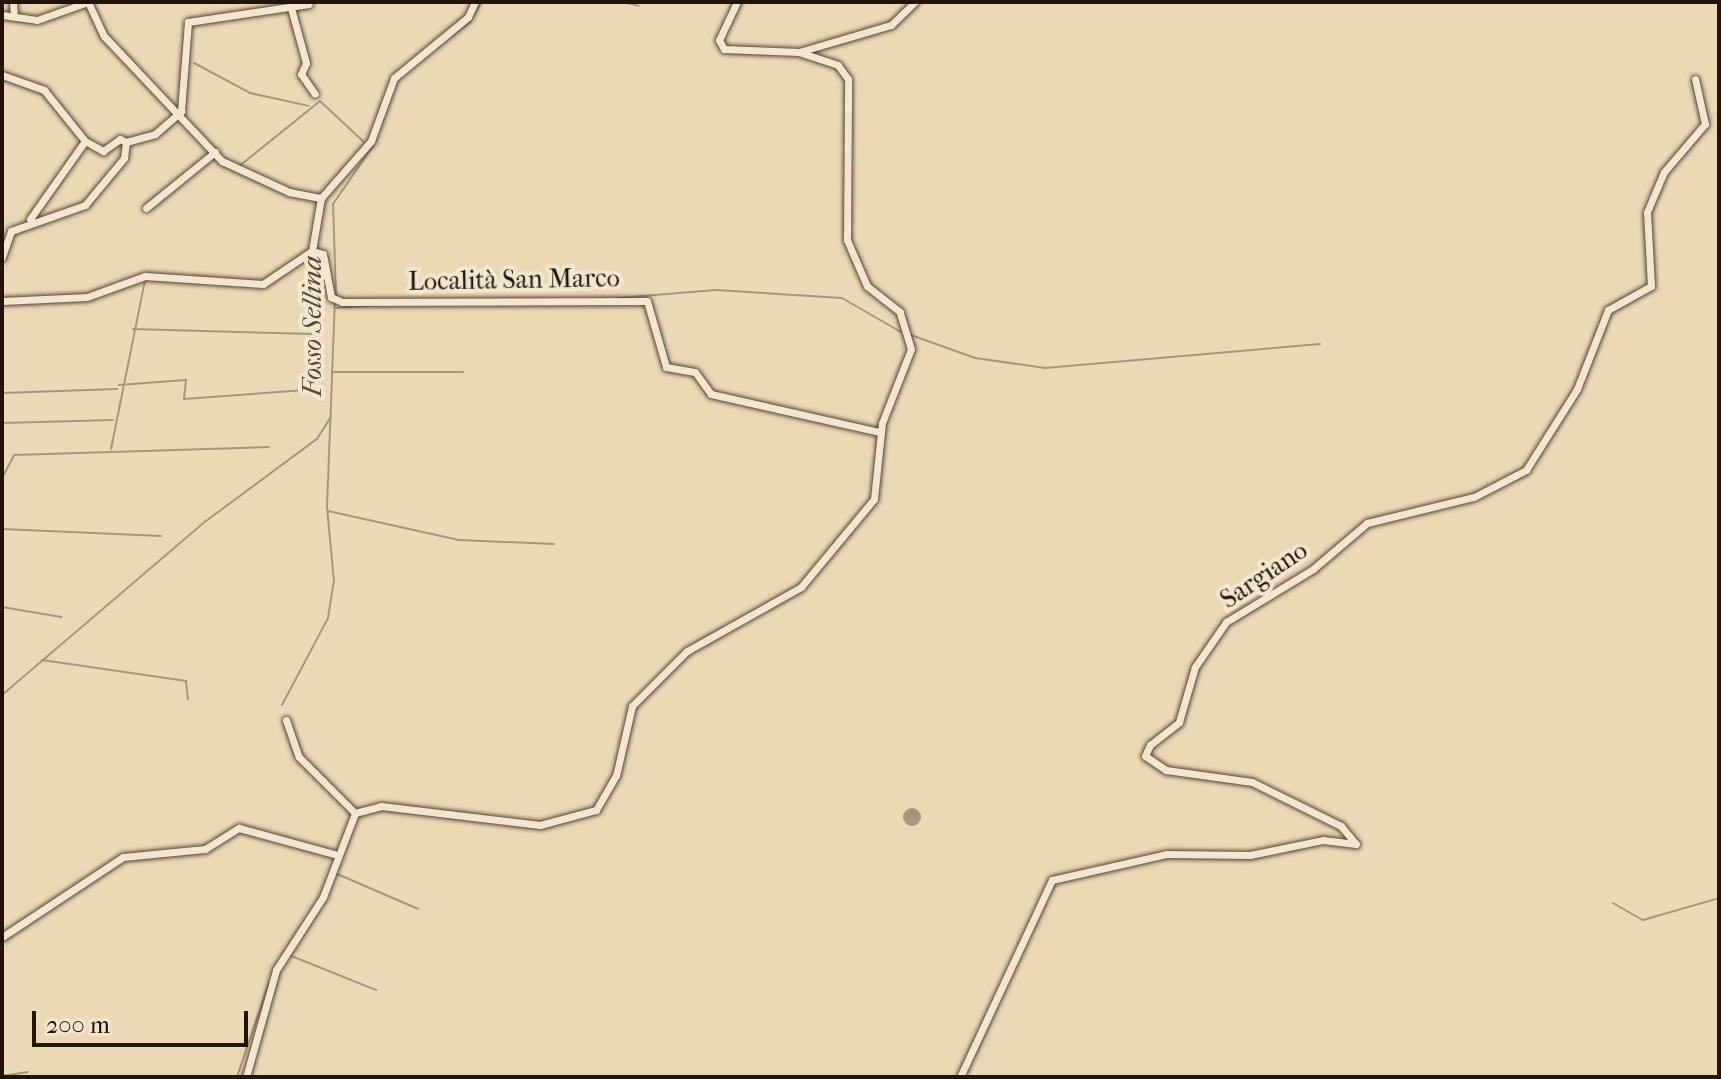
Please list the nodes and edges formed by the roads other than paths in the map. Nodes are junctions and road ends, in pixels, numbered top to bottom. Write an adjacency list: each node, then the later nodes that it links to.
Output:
1 (13, 2): 9 (street)
2 (88, 2): 9 (street); 14 (street)
3 (475, 2): 18 (street)
4 (737, 2): 10 (street)
5 (915, 2): 10 (street)
6 (309, 4): 7 (street)
7 (291, 8): 13 (street); 14 (street)
8 (2, 15): 9 (street)
9 (14, 16)
10 (799, 52): 24 (street)
11 (2, 75): 15 (street)
12 (1695, 79): 30 (street, Sargiano)
13 (315, 94)
14 (181, 111): 16 (street); 17 (street)
15 (85, 141): 16 (street); 20 (street)
16 (126, 142): 20 (street)
17 (215, 152): 18 (street); 19 (street)
18 (321, 198): 21 (street)
19 (146, 208)
20 (30, 219): 22 (street)
21 (312, 251): 23 (street); 24 (street, Località San Marco)
22 (2, 257)
23 (2, 301)
24 (880, 432): 26 (street)
25 (286, 720): 26 (street)
26 (355, 813): 27 (street)
27 (334, 854): 28 (street); 29 (street)
28 (2, 937)
29 (246, 1077)
30 (960, 1077)

